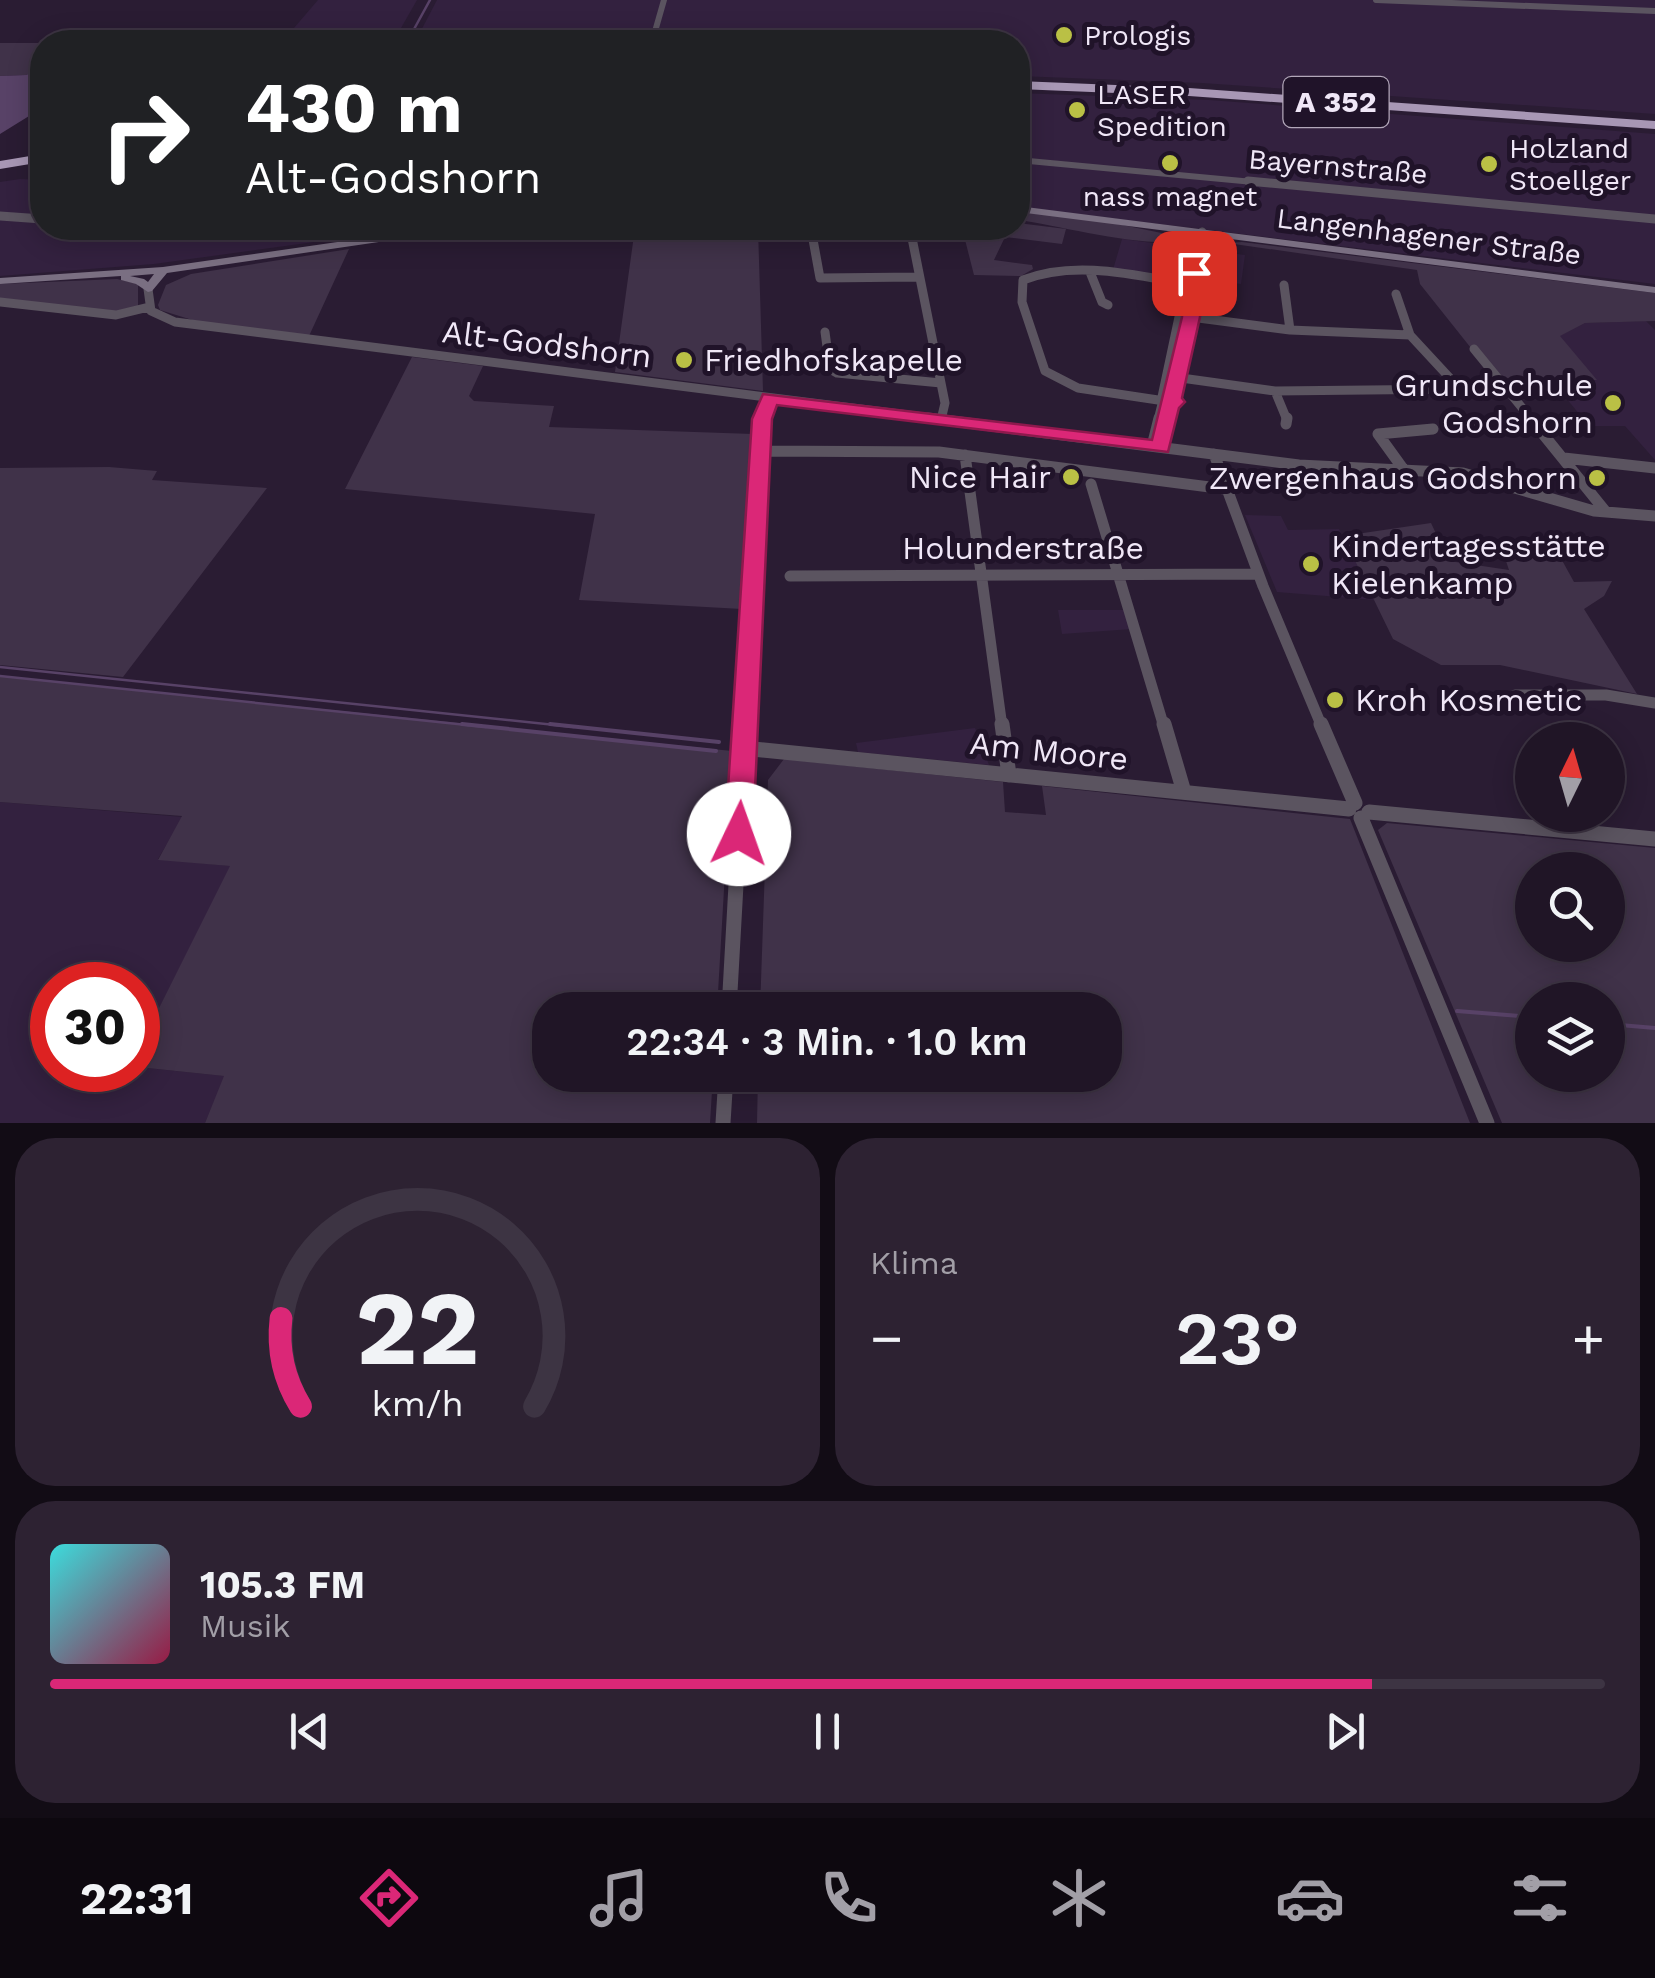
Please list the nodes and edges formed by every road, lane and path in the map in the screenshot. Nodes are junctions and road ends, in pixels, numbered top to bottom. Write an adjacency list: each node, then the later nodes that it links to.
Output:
1 (664, 0): 4 (street)
2 (1376, 0): 3 (street)
3 (1655, 12)
4 (655, 30)
5 (1030, 84): 6 (highway, A 352)
6 (1655, 122)
7 (30, 158): 9 (highway)
8 (1030, 161): 13 (street, Bayernstraße)
9 (0, 162)
10 (1030, 210): 14 (main road, Langenhagener Straße)
11 (0, 216): 12 (street)
12 (30, 217)
13 (1655, 219)
14 (1202, 232): 22 (street); 24 (main road, Langenhagener Straße)
15 (371, 240): 21 (main road)
16 (813, 240): 19 (street)
17 (912, 240): 19 (street)
18 (1090, 272): 22 (street); 27 (street); 38 (street)
19 (918, 277): 35 (street)
20 (0, 282): 21 (main road)
21 (146, 282): 28 (street)
22 (1193, 285): 29 (street)
23 (1284, 286): 30 (street)
24 (1655, 290)
25 (1396, 294): 32 (street)
26 (0, 302): 28 (street, Alt-Godshorn)
27 (1108, 305)
28 (148, 307): 37 (street, Alt-Godshorn)
29 (1186, 316): 30 (street); 34 (street)
30 (1290, 330): 32 (street)
31 (825, 332): 35 (street)
32 (1410, 335): 36 (street)
33 (1474, 350): 40 (street)
34 (1172, 377): 36 (street); 38 (street)
35 (941, 383): 39 (street)
36 (1274, 391): 41 (street)
37 (770, 398): 39 (street, Alt-Godshorn); 45 (street)
38 (1165, 401): 44 (street)
39 (941, 420): 44 (street, Alt-Godshorn)
40 (1536, 423): 42 (street); 48 (street)
41 (1286, 424)
42 (1477, 425)
43 (1433, 430): 50 (street)
44 (1156, 447): 46 (street, Alt-Godshorn)
45 (760, 451): 47 (street); 61 (street)
46 (1214, 454): 50 (street, Alt-Godshorn); 52 (street)
47 (965, 455): 52 (street); 58 (street)
48 (1564, 458): 49 (street); 53 (street)
49 (1655, 468)
50 (1404, 470): 53 (street, Alt-Godshorn)
51 (1091, 484): 56 (street)
52 (1225, 489): 55 (street)
53 (1606, 512): 54 (street, Alt-Godshorn)
54 (1655, 516)
55 (1256, 574): 56 (street, Holunderstraße); 64 (street)
56 (1120, 575): 58 (street, Holunderstraße); 63 (street)
57 (790, 576): 58 (street, Holunderstraße)
58 (982, 576): 62 (street)
59 (1515, 696): 60 (street)
60 (1655, 703)
61 (743, 748): 62 (street, Am Moore); 66 (street)
62 (1009, 775): 63 (street, Am Moore)
63 (1184, 792): 64 (street, Am Moore)
64 (1359, 810): 65 (street, Am Moore); 69 (street)
65 (1655, 840)
66 (730, 992)
67 (725, 1092): 68 (street)
68 (723, 1123)
69 (1487, 1123)

